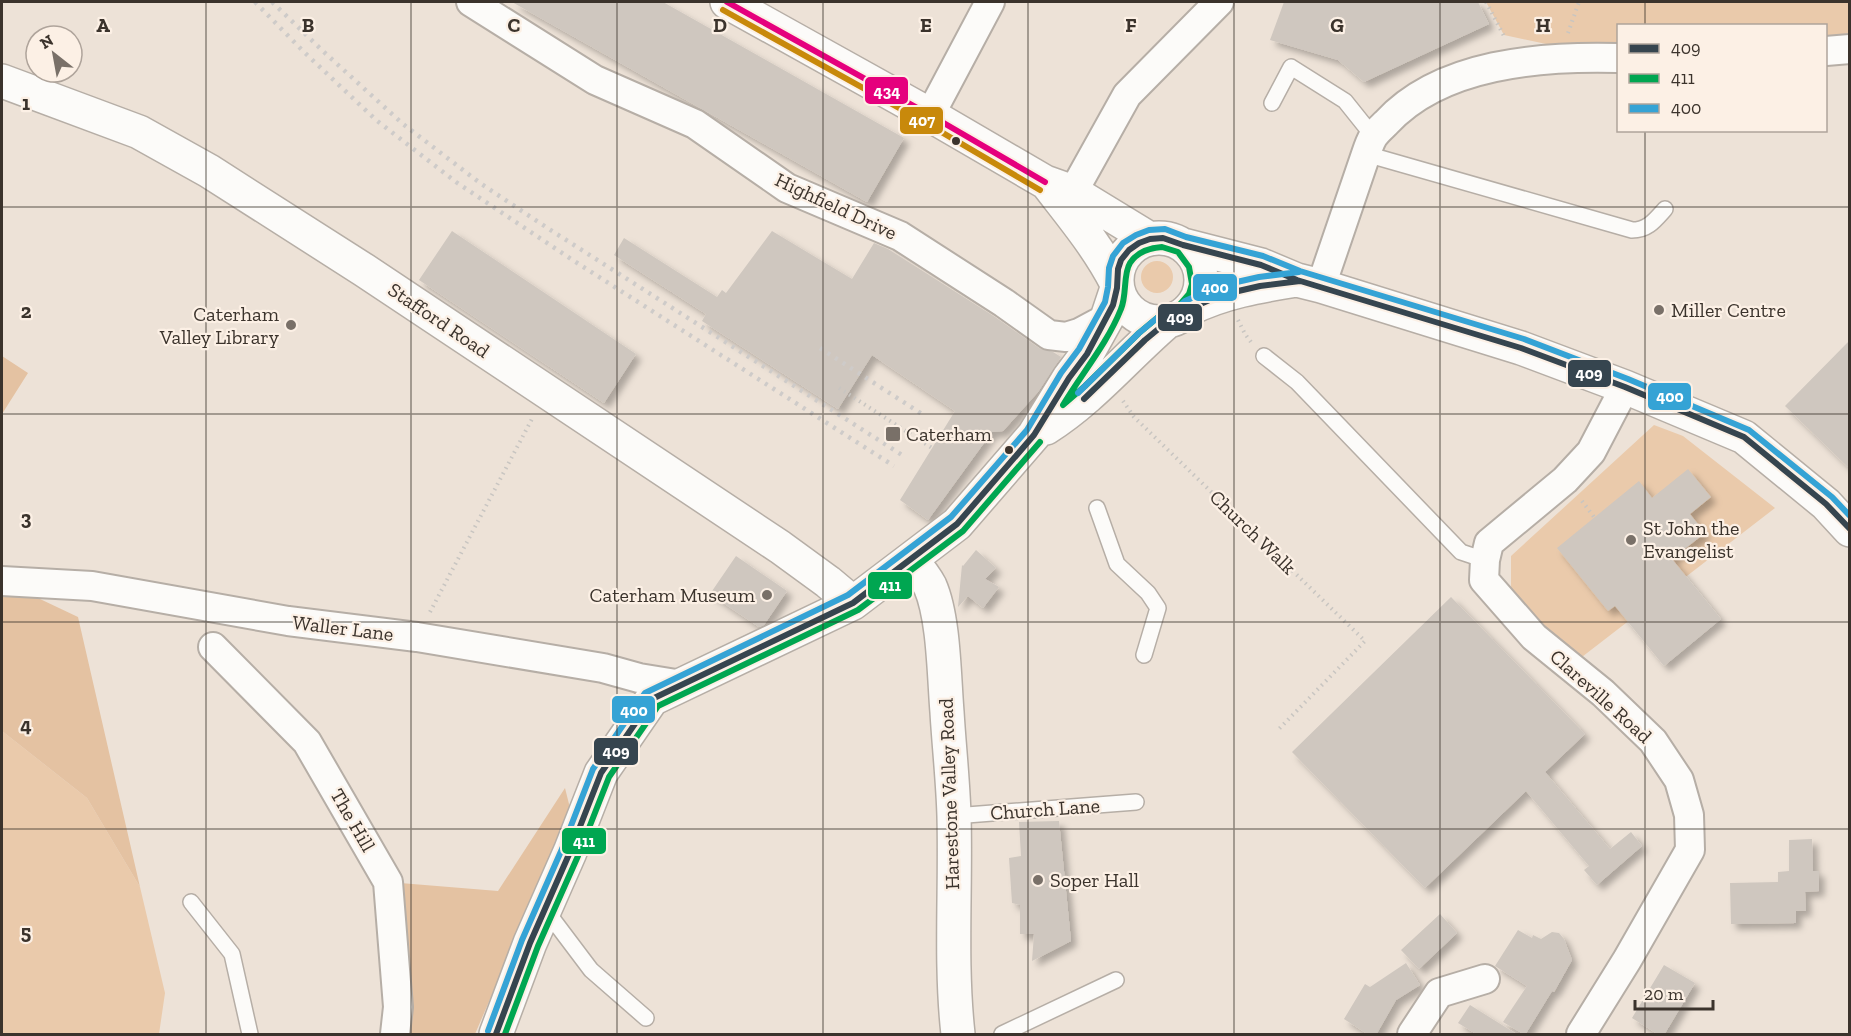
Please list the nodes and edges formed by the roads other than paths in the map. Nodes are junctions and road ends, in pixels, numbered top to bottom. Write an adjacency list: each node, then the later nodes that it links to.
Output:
1 (471, 2): 19 (street, Highfield Drive)
2 (727, 2): 10 (main road)
3 (990, 2): 10 (street)
4 (1219, 2): 12 (street)
5 (1850, 49): 6 (street)
6 (1827, 51)
7 (1617, 58): 11 (street)
8 (2, 81): 28 (main road, Stafford Road)
9 (1272, 103): 11 (lane)
10 (930, 115): 12 (main road)
11 (1370, 145): 13 (lane); 16 (street)
12 (1059, 187): 14 (main road); 17 (main road)
13 (1665, 209)
14 (1150, 239): 15 (main road); 17 (main road)
15 (1183, 245): 16 (main road); 18 (main road)
16 (1309, 283): 18 (main road); 21 (main road)
17 (1117, 285): 18 (main road); 19 (main road)
18 (1179, 315): 22 (main road)
19 (1107, 318): 22 (main road)
20 (1264, 356): 26 (lane)
21 (1626, 387): 24 (main road); 26 (street)
22 (1034, 435): 25 (main road)
23 (1097, 508): 30 (lane)
24 (1850, 530)
25 (911, 560): 28 (main road); 33 (main road, Harestone Valley Road)
26 (1485, 560): 45 (street, Clareville Road)
27 (2, 581): 31 (street, Waller Lane)
28 (853, 603): 31 (main road)
29 (213, 647): 40 (street, The Hill)
30 (1144, 655)
31 (682, 685): 35 (main road)
32 (1136, 802): 33 (lane, Church Lane)
33 (954, 816): 42 (main road, Harestone Valley Road)
34 (192, 902): 39 (lane)
35 (545, 909): 38 (lane); 41 (main road)
36 (1485, 979): 44 (street)
37 (1116, 980): 43 (lane)
38 (646, 1018)
39 (250, 1035)
40 (395, 1035)
41 (496, 1035)
42 (958, 1035)
43 (1002, 1035)
44 (1412, 1035)
45 (1581, 1035)

